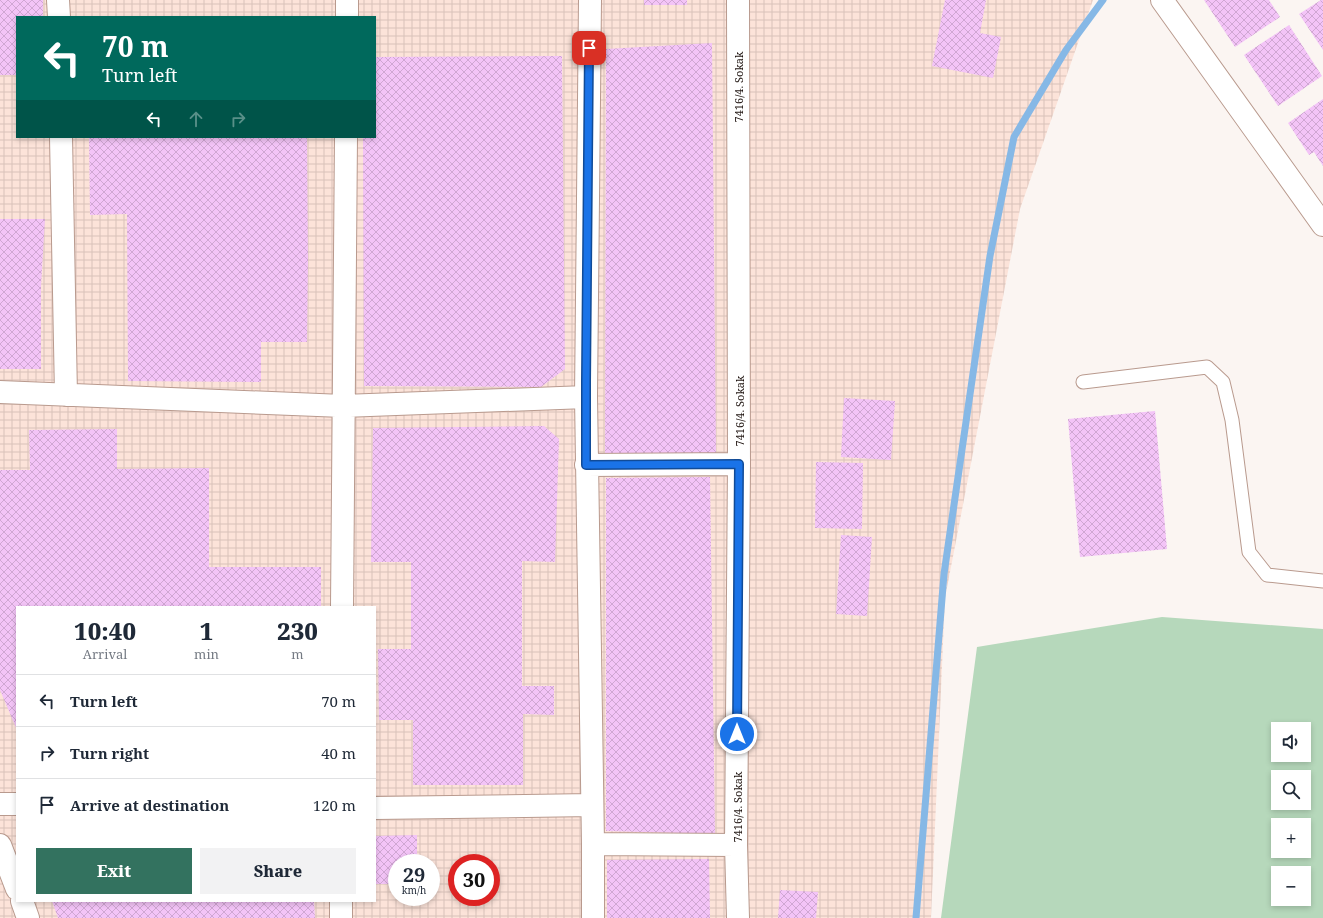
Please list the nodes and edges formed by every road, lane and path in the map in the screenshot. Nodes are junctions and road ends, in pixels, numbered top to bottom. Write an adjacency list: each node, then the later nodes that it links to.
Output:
1 (58, 0): 6 (street)
2 (347, 0): 7 (street)
3 (590, 0): 14 (street)
4 (738, 0): 16 (street, 7416/4. Sokak)
5 (1162, 0): 10 (street)
6 (59, 16)
7 (347, 16)
8 (61, 138): 13 (street)
9 (346, 138): 15 (street)
10 (1323, 225)
11 (1083, 382): 18 (lane)
12 (0, 392): 13 (street)
13 (66, 395): 15 (street)
14 (586, 398): 15 (street); 17 (street)
15 (343, 406): 19 (street)
16 (739, 464): 17 (street); 26 (street, 7416/4. Sokak)
17 (586, 465): 22 (street)
18 (1323, 581)
19 (342, 606)
20 (0, 804): 21 (street)
21 (16, 804)
22 (592, 805): 23 (street); 24 (street)
23 (376, 808)
24 (593, 844): 26 (street); 32 (street)
25 (0, 845): 27 (street)
26 (736, 845): 33 (street, 7416/4. Sokak)
27 (16, 886)
28 (22, 902): 30 (street)
29 (342, 902): 31 (street)
30 (28, 918)
31 (341, 918)
32 (593, 918)
33 (738, 918)

